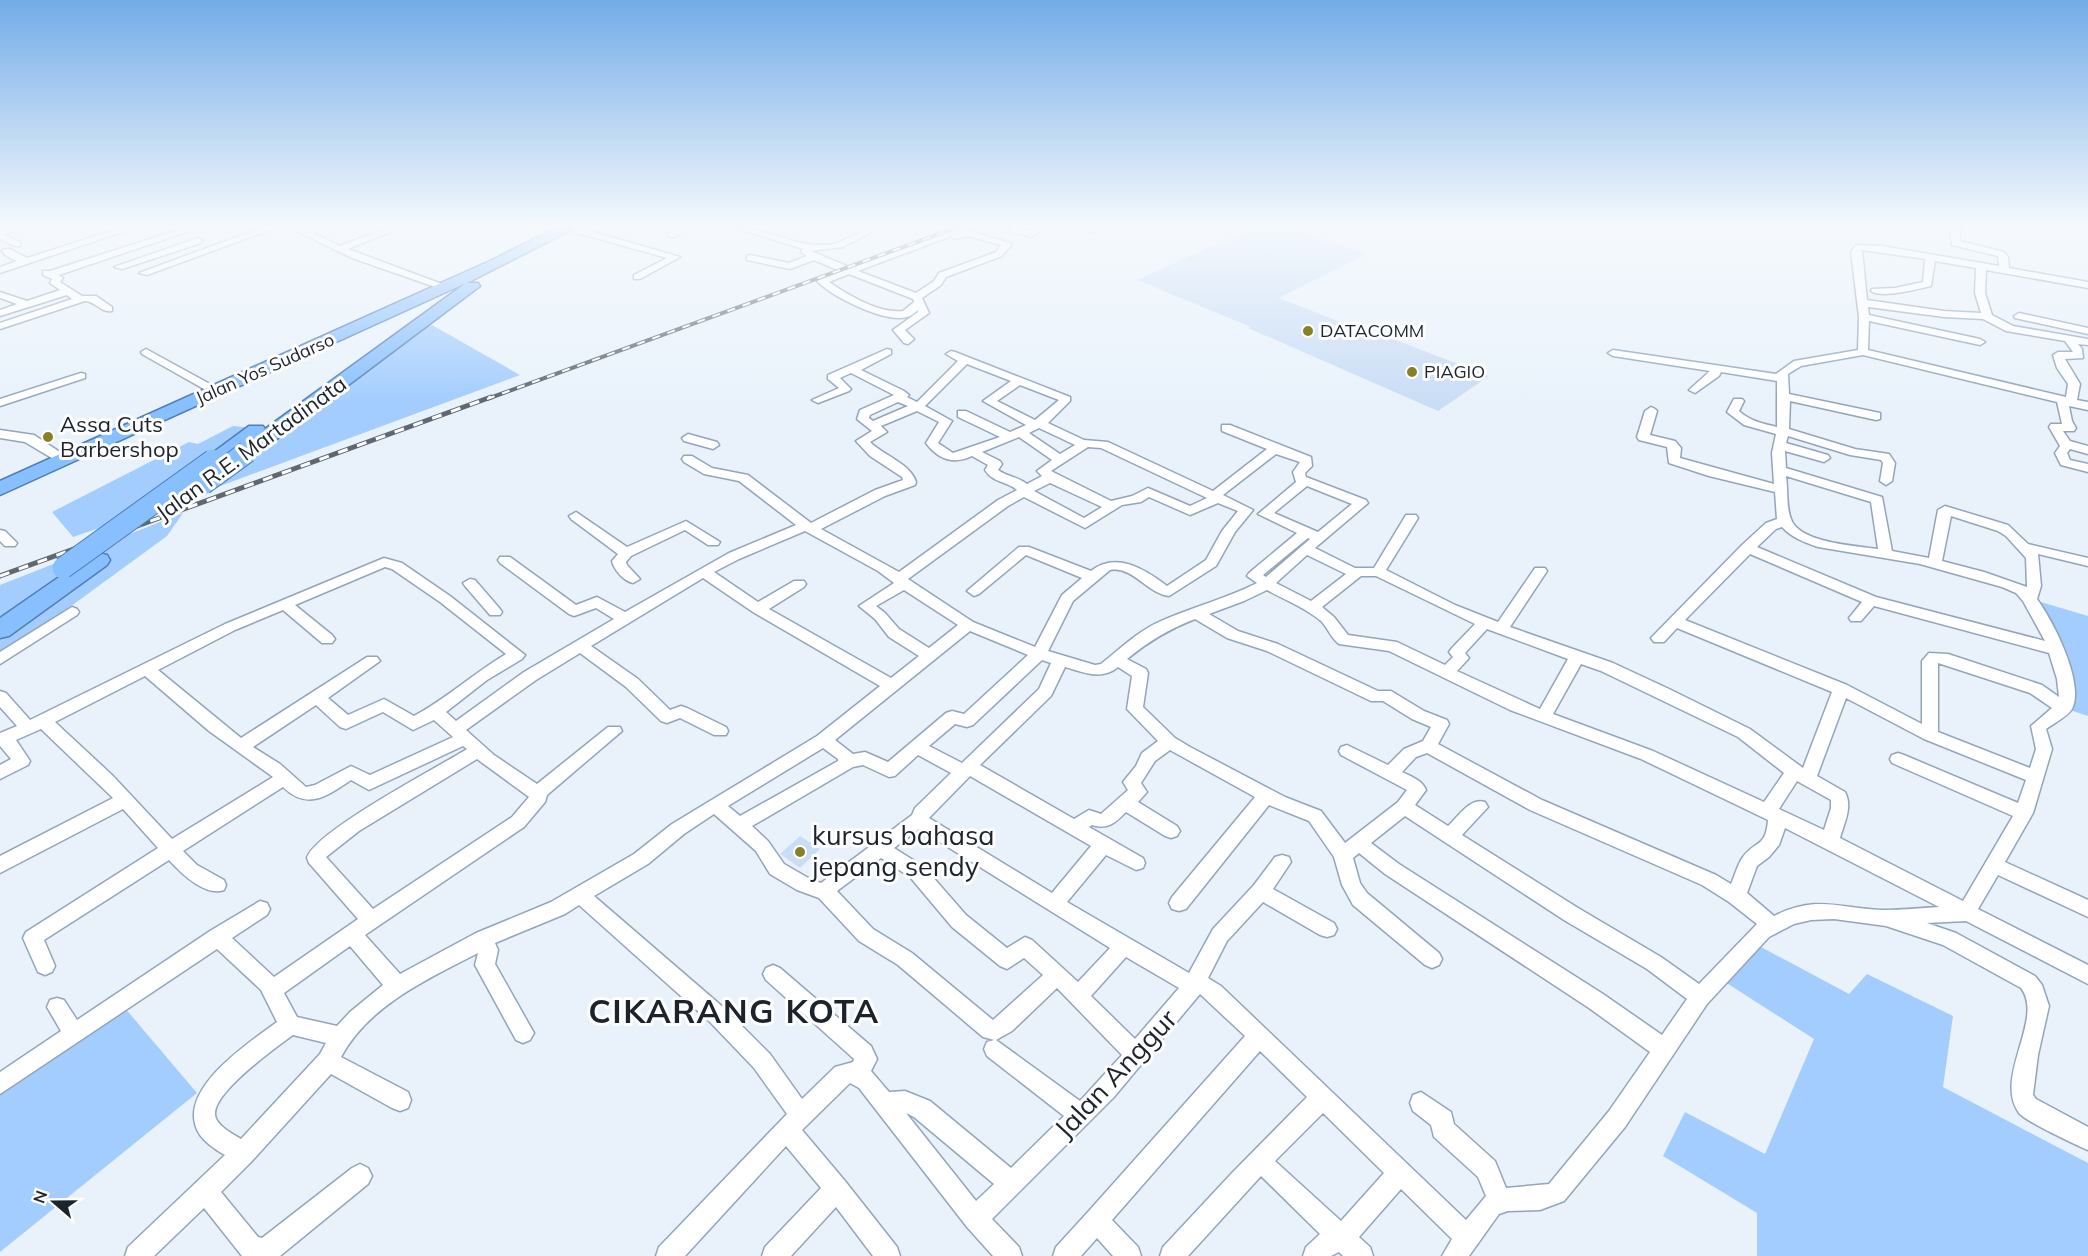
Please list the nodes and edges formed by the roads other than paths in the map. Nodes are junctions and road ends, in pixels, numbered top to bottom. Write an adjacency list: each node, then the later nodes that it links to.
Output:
1 (59, 286): 13 (street)
2 (441, 286): 11 (street)
3 (448, 286): 11 (highway, Jalan Yos Sudarso)
4 (466, 286): 25 (highway, Jalan R.E. Martadinata)
5 (472, 286): 128 (highway, Jalan R.E. Martadinata, bridge)
6 (828, 286): 17 (street)
7 (886, 286): 17 (street)
8 (935, 286): 17 (street)
9 (1919, 286): 14 (street)
10 (1980, 286): 26 (street)
11 (445, 287): 21 (highway, Jalan Yos Sudarso)
12 (1861, 288): 14 (street); 18 (street)
13 (68, 291): 16 (street); 20 (street)
14 (1876, 291): 19 (street)
15 (0, 295): 20 (street)
16 (80, 299): 22 (street); 24 (street)
17 (919, 299): 32 (street)
18 (1863, 303): 26 (street); 28 (street)
19 (1902, 303)
20 (27, 305): 23 (street); 24 (street)
21 (398, 308): 25 (highway); 47 (highway, Jalan Yos Sudarso)
22 (108, 309)
23 (0, 313)
24 (39, 314): 29 (street)
25 (417, 315): 118 (highway, Jalan R.E. Martadinata, bridge)
26 (1986, 316): 31 (street)
27 (2019, 316): 30 (street)
28 (1864, 317): 33 (street); 37 (street)
29 (0, 326)
30 (2088, 331)
31 (2069, 339): 34 (street); 53 (street)
32 (908, 341)
33 (1980, 342)
34 (2088, 342)
35 (146, 352): 47 (street)
36 (887, 352): 42 (street)
37 (1863, 352): 44 (street); 53 (street)
38 (1613, 353): 41 (street)
39 (951, 354): 40 (street)
40 (966, 359): 45 (street); 55 (street)
41 (1716, 367): 44 (street); 46 (street)
42 (851, 369): 48 (street); 50 (street)
43 (81, 376): 54 (street)
44 (1782, 378): 49 (street)
45 (1020, 380): 51 (street); 61 (street)
46 (1695, 390)
47 (215, 391): 77 (highway, Jalan Yos Sudarso)
48 (903, 395): 55 (street); 62 (street)
49 (1783, 396): 59 (street); 66 (street)
50 (818, 400)
51 (989, 401): 58 (street); 61 (street)
52 (1738, 401): 66 (street)
53 (2067, 402): 56 (street); 70 (street)
54 (0, 403)
55 (919, 406): 60 (street); 62 (street)
56 (2088, 406)
57 (1651, 411): 84 (street)
58 (962, 414): 60 (street); 65 (street)
59 (1876, 416)
60 (946, 421): 73 (street)
61 (1037, 424): 65 (street); 68 (street)
62 (871, 426): 91 (street)
63 (1226, 428): 71 (street)
64 (0, 434): 77 (street)
65 (1013, 434): 73 (street); 76 (street)
66 (1781, 436): 74 (street); 79 (street); 82 (street)
67 (688, 438): 69 (street)
68 (1085, 444): 76 (street); 86 (street)
69 (713, 445)
70 (2067, 445): 72 (street); 78 (street)
71 (1276, 448): 81 (street); 86 (street)
72 (2088, 450)
73 (972, 451): 85 (street)
74 (1824, 458)
75 (688, 459): 91 (street)
76 (1059, 459): 80 (street)
77 (65, 460): 83 (highway, Jalan Yos Sudarso)
78 (2088, 468)
79 (1779, 470): 84 (street); 98 (street)
80 (1050, 477): 85 (street); 87 (street)
81 (1305, 481): 92 (street); 92 (street)
82 (1886, 481)
83 (0, 489)
84 (1780, 490): 90 (street)
85 (1024, 491): 87 (street); 108 (street)
86 (1216, 497): 87 (street); 106 (street)
87 (1111, 507)
88 (576, 516): 97 (street)
89 (1411, 518): 104 (street)
90 (1784, 521): 96 (street); 98 (street)
91 (809, 527): 103 (street); 108 (street)
92 (1313, 535): 95 (street); 111 (street)
93 (713, 542): 97 (street)
94 (2025, 548): 100 (street); 101 (street); 113 (street)
95 (1306, 549): 105 (street); 111 (street)
96 (1748, 549): 114 (street); 125 (street)
97 (626, 553): 107 (street)
98 (1886, 554): 101 (street)
99 (505, 560): 122 (street)
100 (2088, 562)
101 (1935, 563): 113 (street)
102 (1540, 571): 127 (street)
103 (704, 572): 117 (street); 122 (street)
104 (1378, 572): 105 (street); 124 (street)
105 (1356, 573): 116 (street)
106 (1092, 578): 112 (street); 133 (street)
107 (633, 579)
108 (902, 581): 126 (street); 134 (street)
109 (470, 583): 120 (street)
110 (800, 584): 117 (street)
111 (1266, 584): 116 (street); 121 (street)
112 (974, 591)
113 (2031, 598): 132 (street)
114 (1871, 600): 123 (street); 132 (street)
115 (285, 604): 130 (street); 140 (street); 147 (street)
116 (1313, 607): 141 (street)
117 (758, 609): 142 (street)
118 (0, 612)
119 (72, 612): 136 (street)
120 (495, 612)
121 (1196, 612): 137 (street); 157 (street)
122 (624, 618): 131 (street)
123 (1856, 618)
124 (1485, 622): 127 (street); 141 (street)
125 (1675, 622): 129 (street); 143 (street)
126 (968, 625): 133 (street); 134 (street)
127 (1501, 629): 135 (street)
128 (0, 630)
129 (1659, 638)
130 (327, 639)
131 (580, 645): 151 (street); 154 (street)
132 (2054, 649): 146 (street)
133 (1039, 654): 139 (street); 159 (street)
134 (929, 656): 142 (street)
135 (1577, 657): 148 (street); 166 (street)
136 (0, 659)
137 (1116, 659): 139 (street); 156 (street)
138 (372, 661): 145 (street)
139 (1060, 661): 163 (street)
140 (147, 669): 149 (street); 158 (street)
141 (1446, 673): 148 (street)
142 (891, 686): 155 (street)
143 (1841, 689): 152 (street); 166 (street)
144 (0, 697): 149 (street)
145 (318, 698): 147 (street); 158 (street)
146 (2064, 708): 152 (street); 167 (street)
147 (435, 711): 154 (street)
148 (1544, 715): 177 (street)
149 (36, 724): 153 (street); 171 (street)
150 (614, 731): 169 (street)
151 (720, 731)
152 (1930, 735): 167 (street)
153 (2, 739): 164 (street)
154 (466, 739): 168 (street); 169 (street); 203 (street)
155 (823, 740): 162 (street); 173 (street)
156 (1169, 742): 170 (street); 172 (street)
157 (1428, 746): 165 (street); 196 (street)
158 (240, 747): 168 (street)
159 (917, 747): 162 (street); 163 (street)
160 (1347, 751): 165 (street)
161 (1898, 759): 176 (street)
162 (847, 762): 179 (street)
163 (967, 769): 178 (street); 180 (street)
164 (0, 773)
165 (1390, 774): 174 (street)
166 (1801, 775): 177 (street); 183 (street)
167 (2033, 776): 176 (street)
168 (284, 778): 186 (street)
169 (537, 793): 203 (street)
170 (1267, 795): 187 (street); 197 (street)
171 (125, 800): 186 (street); 190 (street)
172 (1125, 803): 180 (street); 181 (street)
173 (715, 805): 179 (street); 195 (street)
174 (1404, 807): 182 (street); 187 (street)
175 (1479, 807): 182 (street)
176 (2024, 813): 191 (street)
177 (1773, 814): 183 (street); 196 (street)
178 (919, 819): 185 (street); 198 (street)
179 (739, 825): 194 (street)
180 (1076, 828): 184 (street)
181 (1171, 831)
182 (1450, 836): 219 (street)
183 (1830, 841): 201 (street)
184 (1103, 845): 189 (street); 198 (street)
185 (880, 848): 194 (street); 213 (street)
186 (172, 850): 192 (street); 211 (street)
187 (1352, 850): 210 (street); 227 (street)
188 (1282, 862): 193 (street, Jalan Anggur)
189 (1136, 863)
190 (0, 865)
191 (1994, 865): 200 (street); 201 (street)
192 (217, 885)
193 (1261, 891): 205 (street); 216 (street, Jalan Anggur)
194 (826, 892): 213 (street)
195 (581, 896): 208 (street); 237 (street)
196 (1736, 896): 204 (street)
197 (1179, 903)
198 (1054, 904): 209 (street)
199 (260, 909): 207 (street)
200 (2088, 909)
201 (1966, 913): 202 (street); 214 (street)
202 (1882, 918): 204 (street); 238 (street)
203 (372, 921): 206 (street)
204 (1772, 925): 219 (street)
205 (1327, 929)
206 (352, 934): 215 (street); 217 (street)
207 (217, 937): 217 (street); 222 (street)
208 (483, 939): 215 (street); 223 (street)
209 (1124, 946): 216 (street); 218 (street)
210 (1432, 959)
211 (45, 966)
212 (773, 974): 230 (street)
213 (1057, 975): 218 (street)
214 (2088, 975)
215 (397, 986): 225 (street)
216 (1193, 986): 224 (street); 228 (street, Jalan Anggur)
217 (272, 990): 221 (street)
218 (1078, 996): 228 (street)
219 (1700, 997): 227 (street)
220 (57, 1007): 222 (street)
221 (290, 1025): 225 (street); 239 (street)
222 (74, 1033): 231 (street)
223 (523, 1033)
224 (1259, 1036): 232 (street); 248 (street)
225 (341, 1037): 229 (street)
226 (995, 1049): 236 (street)
227 (1664, 1049): 246 (street)
228 (1136, 1055): 236 (street, Jalan Anggur)
229 (328, 1062): 233 (street); 239 (street)
230 (858, 1074): 234 (street); 237 (street)
231 (0, 1084)
232 (1323, 1097): 241 (street); 258 (street)
233 (400, 1100)
234 (884, 1102): 243 (street); 247 (street)
235 (1421, 1102): 246 (street)
236 (1080, 1116): 243 (street, Jalan Anggur)
237 (794, 1123): 244 (street); 252 (street)
238 (2088, 1139)
239 (243, 1154): 245 (street)
240 (1271, 1171): 249 (street)
241 (1400, 1172): 249 (street); 250 (street)
242 (360, 1176): 245 (street)
243 (1011, 1183): 247 (street, Jalan Anggur)
244 (837, 1189): 253 (street); 254 (street)
245 (206, 1192): 251 (street)
246 (1500, 1202): 250 (street)
247 (975, 1219): 255 (street)
248 (1096, 1220): 256 (street); 257 (street)
249 (1341, 1239): 259 (street); 260 (street)
250 (1458, 1251)
251 (137, 1256)
252 (668, 1256)
253 (774, 1256)
254 (888, 1256)
255 (1010, 1256)
256 (1065, 1256)
257 (1129, 1256)
258 (1172, 1256)
259 (1315, 1256)
260 (1361, 1256)

